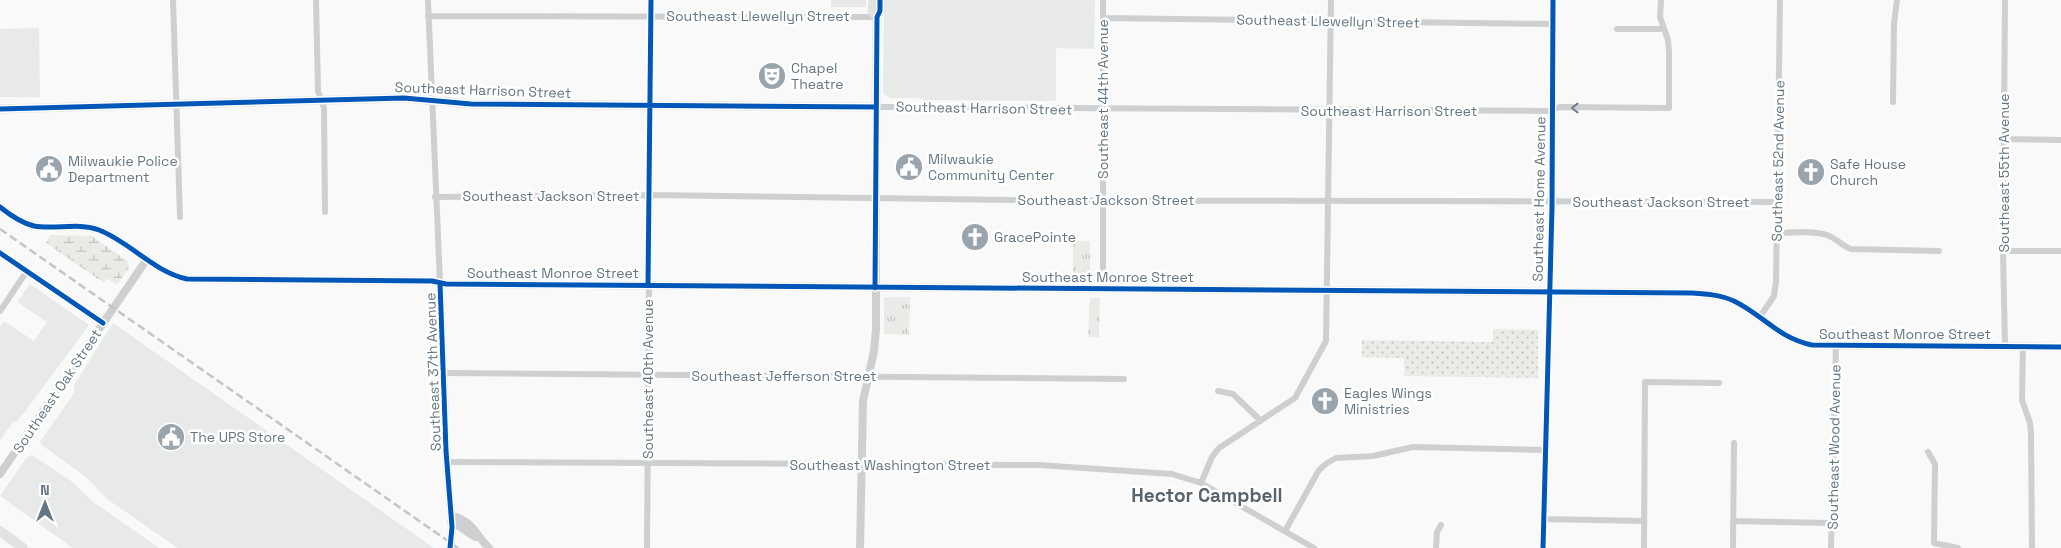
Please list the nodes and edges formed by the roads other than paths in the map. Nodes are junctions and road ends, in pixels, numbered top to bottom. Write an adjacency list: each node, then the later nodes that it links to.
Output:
1 (173, 0): 25 (street)
2 (316, 0): 22 (street)
3 (428, 0): 15 (street, Southeast 37th Avenue)
4 (651, 0): 14 (street, Southeast 40th Avenue)
5 (873, 0): 16 (main road)
6 (880, 0): 16 (main road)
7 (1103, 0): 17 (street, Southeast 44th Avenue)
8 (1331, 0): 18 (street)
9 (1553, 0): 19 (street, Southeast Home Avenue)
10 (1661, 0): 21 (street)
11 (1780, 0): 40 (street, Southeast 52nd Avenue)
12 (1897, 0): 24 (street)
13 (2005, 0): 32 (street, Southeast 55th Avenue)
14 (651, 15): 15 (street, Southeast Llewellyn Street); 16 (street, Southeast Llewellyn Street); 26 (street, Southeast 40th Avenue)
15 (428, 16): 23 (street, Southeast 37th Avenue)
16 (877, 17): 27 (main road)
17 (1103, 18): 18 (street, Southeast Llewellyn Street); 29 (street, Southeast 44th Avenue)
18 (1330, 22): 19 (street, Southeast Llewellyn Street); 30 (street)
19 (1553, 24): 31 (street, Southeast Home Avenue)
20 (1617, 29): 21 (street)
21 (1664, 29): 31 (street, Southeast Harrison Street, one-way to 31)
22 (321, 100): 23 (main road, Southeast Harrison Street); 25 (main road, Southeast Harrison Street); 42 (street)
23 (432, 100): 26 (main road, Southeast Harrison Street); 35 (street, Southeast 37th Avenue)
24 (1893, 102)
25 (176, 104): 28 (main road, Southeast Harrison Street); 43 (street)
26 (650, 106): 27 (main road, Southeast Harrison Street); 34 (street, Southeast 40th Avenue)
27 (876, 107): 29 (street, Southeast Harrison Street); 36 (street)
28 (0, 109)
29 (1104, 110): 30 (street, Southeast Harrison Street); 37 (street, Southeast 44th Avenue)
30 (1330, 111): 31 (street, Southeast Harrison Street); 38 (street)
31 (1552, 111): 39 (street, Southeast Home Avenue)
32 (2004, 139): 33 (street); 46 (street, Southeast 55th Avenue)
33 (2061, 140)
34 (648, 195): 35 (street, Southeast Jackson Street); 36 (street, Southeast Jackson Street); 52 (street, Southeast 40th Avenue)
35 (436, 197): 51 (street, Southeast 37th Avenue)
36 (875, 198): 37 (street, Southeast Jackson Street); 53 (street)
37 (1102, 199): 38 (street, Southeast Jackson Street); 54 (street, Southeast 44th Avenue)
38 (1329, 202): 39 (street, Southeast Jackson Street); 55 (street)
39 (1551, 202): 40 (street, Southeast Jackson Street); 56 (street, Southeast Home Avenue)
40 (1777, 202): 44 (street, Southeast 52nd Avenue)
41 (0, 207): 49 (street, Southeast Monroe Street)
42 (325, 212)
43 (180, 217)
44 (1777, 233): 45 (street); 58 (street, Southeast 52nd Avenue)
45 (1939, 251)
46 (2003, 251): 47 (street); 61 (street, Southeast 55th Avenue)
47 (2061, 251)
48 (0, 253): 50 (street)
49 (147, 259): 51 (street, Southeast Monroe Street); 59 (street, Southeast Oak Street)
50 (27, 271): 57 (street); 59 (street)
51 (440, 282): 52 (street, Southeast Monroe Street); 64 (street, Southeast 37th Avenue)
52 (648, 285): 53 (street, Southeast Monroe Street); 65 (street, Southeast 40th Avenue)
53 (875, 288): 54 (street, Southeast Monroe Street); 66 (street)
54 (1103, 288): 55 (street, Southeast Monroe Street)
55 (1327, 289): 56 (street, Southeast Monroe Street); 70 (street)
56 (1549, 291): 58 (street, Southeast Monroe Street); 72 (street, Southeast Home Avenue)
57 (0, 310)
58 (1759, 318): 60 (street, Southeast Monroe Street)
59 (103, 323): 77 (street, Southeast Oak Street)
60 (1836, 346): 61 (street, Southeast Monroe Street); 83 (street, Southeast Wood Avenue)
61 (2005, 346): 62 (street, Southeast Monroe Street)
62 (2023, 346): 63 (street, Southeast Monroe Street); 100 (street)
63 (2061, 347)
64 (444, 373): 65 (street, Southeast Jefferson Street); 74 (street, Southeast 37th Avenue)
65 (648, 375): 66 (street, Southeast Jefferson Street); 75 (street, Southeast 40th Avenue)
66 (868, 376): 67 (street, Southeast Jefferson Street); 76 (street)
67 (1124, 379)
68 (1719, 383): 81 (street)
69 (1218, 391): 70 (street)
70 (1261, 421): 78 (street)
71 (1734, 443): 82 (street)
72 (1546, 450): 79 (street, Southeast Home Avenue); 86 (street)
73 (1928, 452): 99 (street)
74 (448, 462): 75 (street, Southeast Washington Street); 80 (street, Southeast 37th Avenue)
75 (648, 464): 76 (street, Southeast Washington Street); 91 (street, Southeast 40th Avenue)
76 (861, 464): 78 (street, Southeast Washington Street); 92 (street)
77 (0, 474)
78 (1201, 483): 86 (street, Southeast Washington Street)
79 (1543, 519): 81 (street); 95 (street, Southeast Home Avenue)
80 (451, 520): 88 (street, Southeast 37th Avenue); 89 (street, Southeast 37th Avenue); 90 (street)
81 (1644, 521): 96 (street)
82 (1733, 521): 83 (street); 97 (street)
83 (1831, 523): 98 (street, Southeast Wood Avenue)
84 (1441, 525): 94 (street)
85 (0, 531): 87 (highway)
86 (1285, 531): 93 (street, Southeast Washington Street)
87 (23, 548)
88 (446, 548)
89 (450, 548)
90 (489, 548)
91 (647, 548)
92 (860, 548)
93 (1314, 548)
94 (1436, 548)
95 (1543, 548)
96 (1644, 548)
97 (1733, 548)
98 (1831, 548)
99 (1958, 548)
100 (2032, 548)

